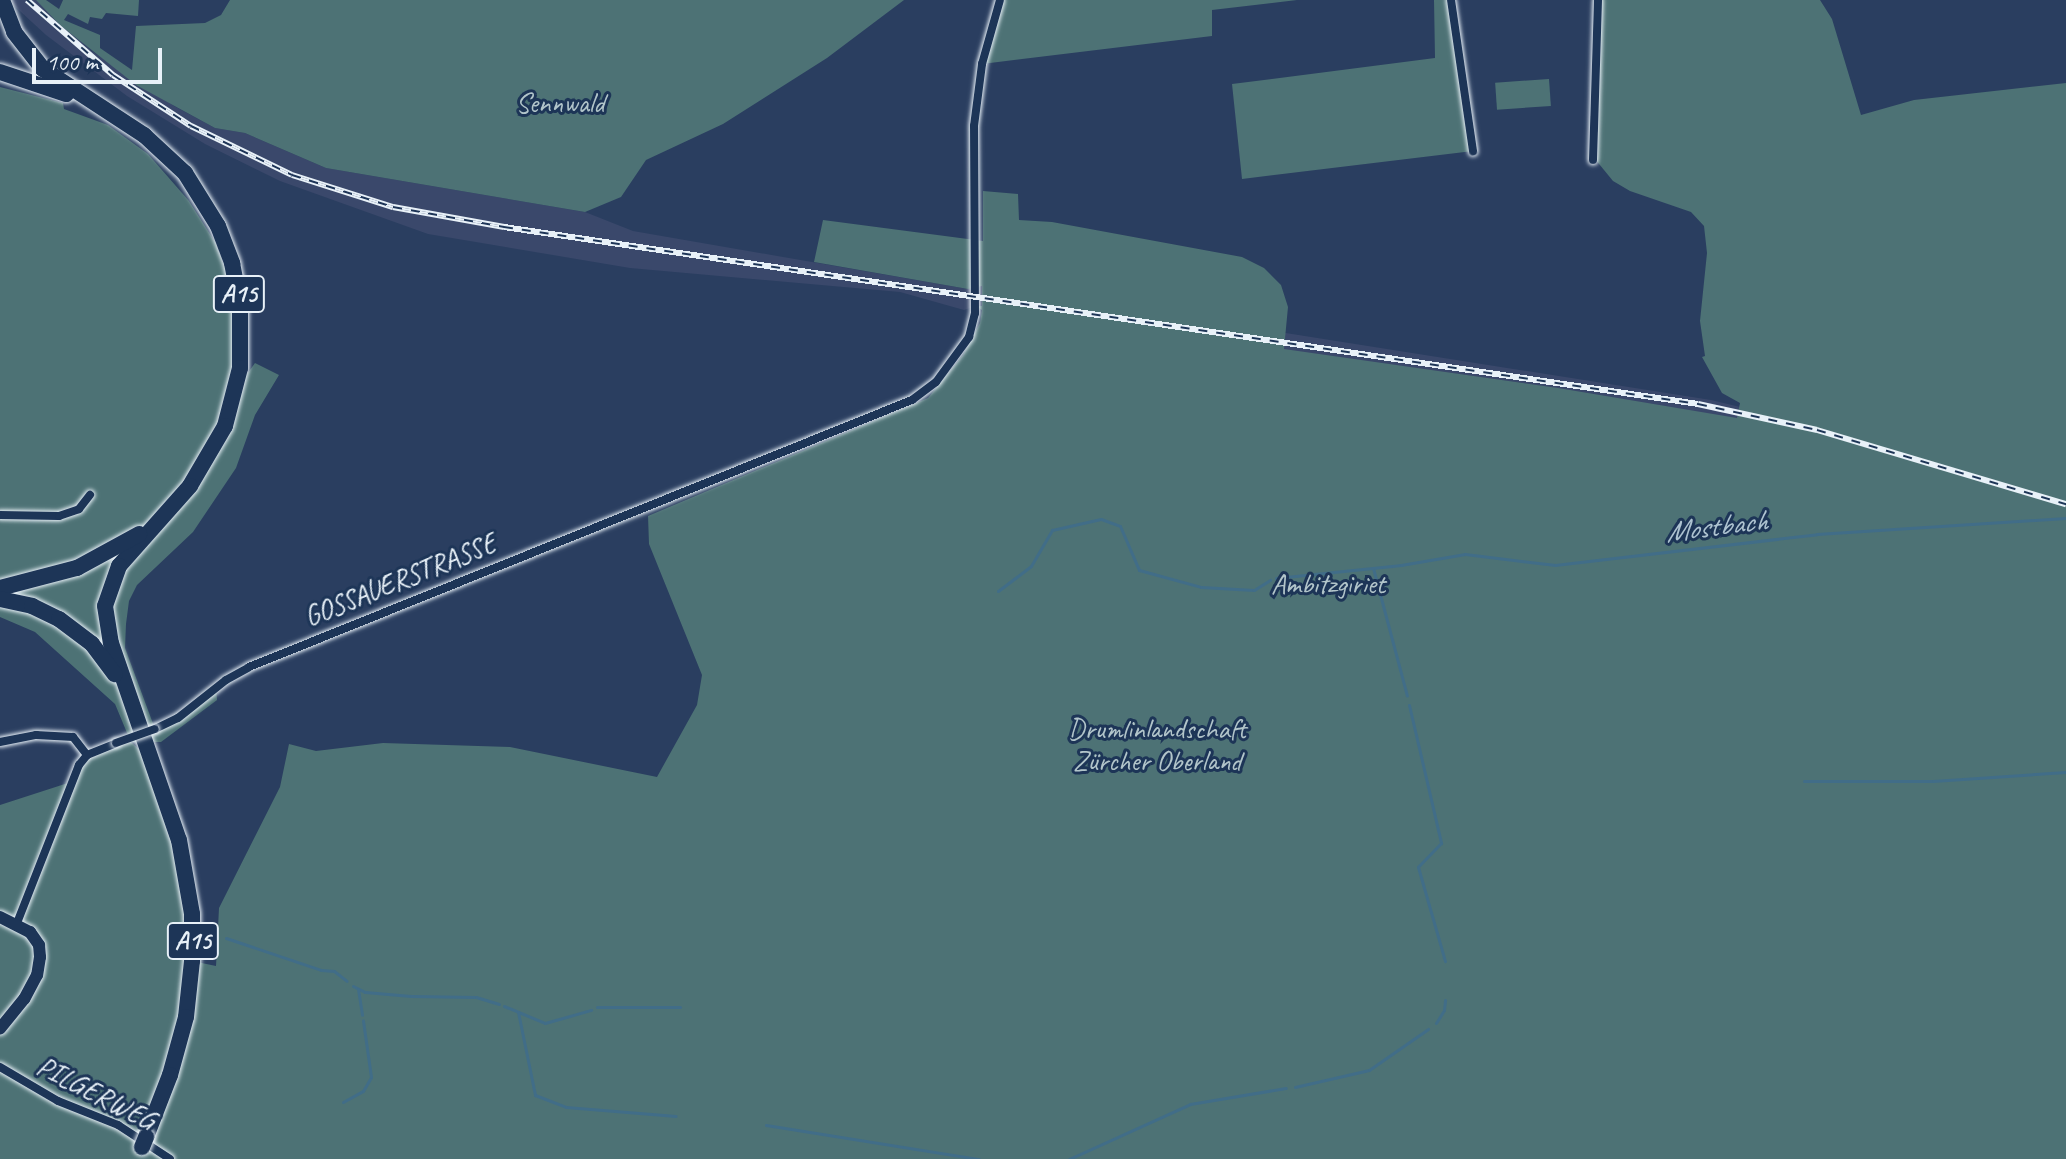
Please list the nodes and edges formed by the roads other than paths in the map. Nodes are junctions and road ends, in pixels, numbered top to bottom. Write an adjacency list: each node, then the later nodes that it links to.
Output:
1 (2, 0): 6 (highway)
2 (1000, 0): 16 (street, GOSSAUERSTRASSE, bridge)
3 (1451, 0): 7 (street)
4 (1598, 0): 8 (street)
5 (0, 72): 6 (highway, A15)
6 (98, 106): 10 (highway, A15)
7 (1473, 151)
8 (1593, 160)
9 (90, 495): 11 (street)
10 (175, 504): 12 (highway, A15); 14 (highway, A15)
11 (0, 515)
12 (0, 588)
13 (0, 599): 14 (highway, A15)
14 (129, 699): 21 (highway, A15)
15 (0, 742): 16 (street)
16 (87, 755): 18 (street)
17 (0, 917): 18 (street)
18 (17, 923): 19 (street)
19 (0, 1029)
20 (0, 1067): 22 (street, PILGERWEG)
21 (142, 1148)
22 (170, 1159)

